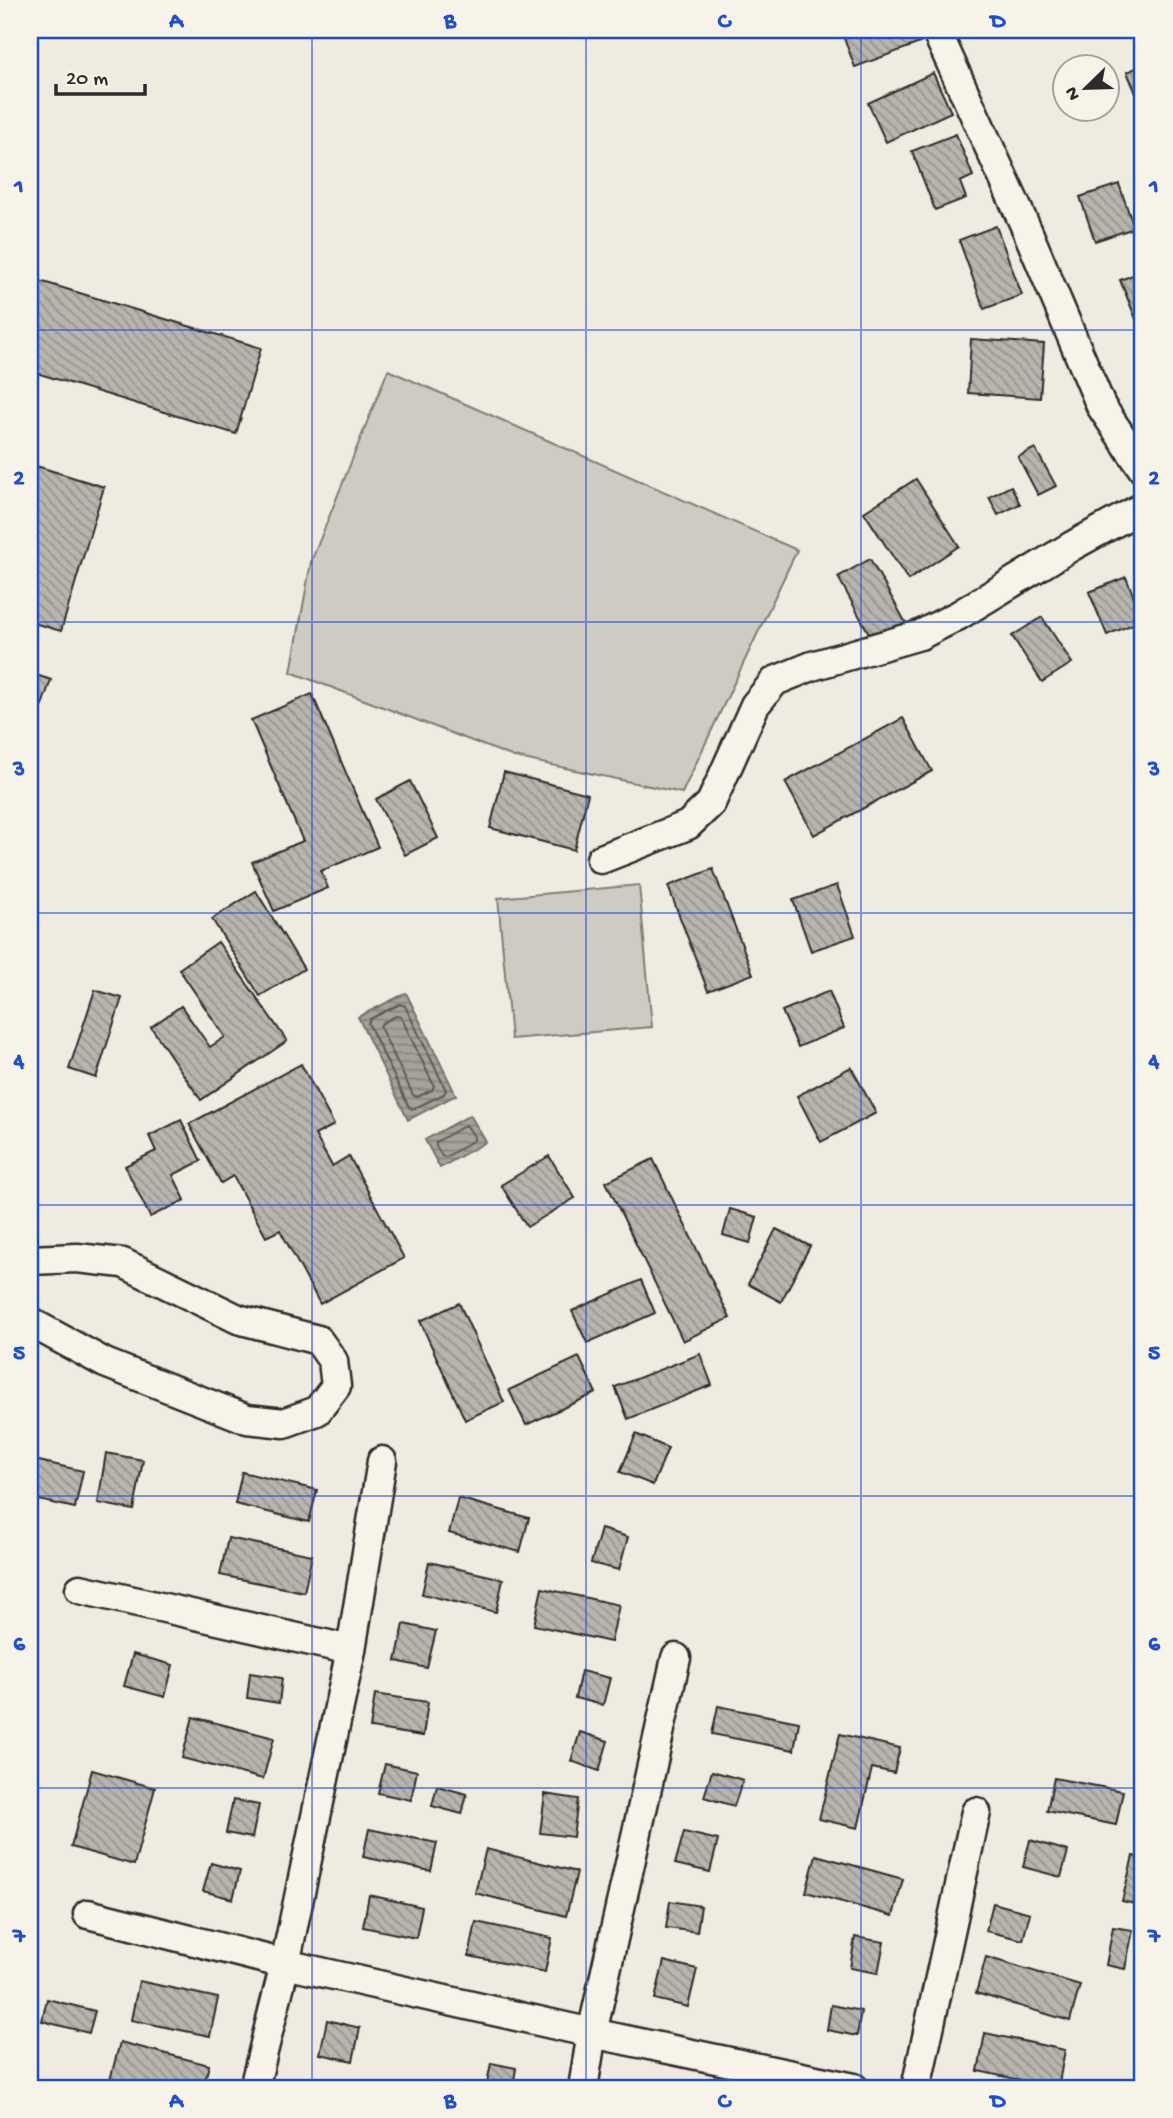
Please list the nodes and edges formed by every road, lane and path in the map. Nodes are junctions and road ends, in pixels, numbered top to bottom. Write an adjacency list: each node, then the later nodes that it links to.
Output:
1 (936, 30): 2 (street)
2 (1143, 469)
3 (1143, 508): 4 (street)
4 (601, 859)
5 (30, 1260): 6 (street)
6 (30, 1322)
7 (382, 1461): 9 (street)
8 (80, 1589): 9 (street)
9 (351, 1650): 13 (street)
10 (677, 1658): 14 (street)
11 (976, 1812): 18 (street)
12 (88, 1914): 13 (street)
13 (285, 1964): 14 (street); 15 (street)
14 (592, 2034): 16 (street); 17 (street)
15 (254, 2088)
16 (583, 2088)
17 (854, 2088)
18 (916, 2088)

